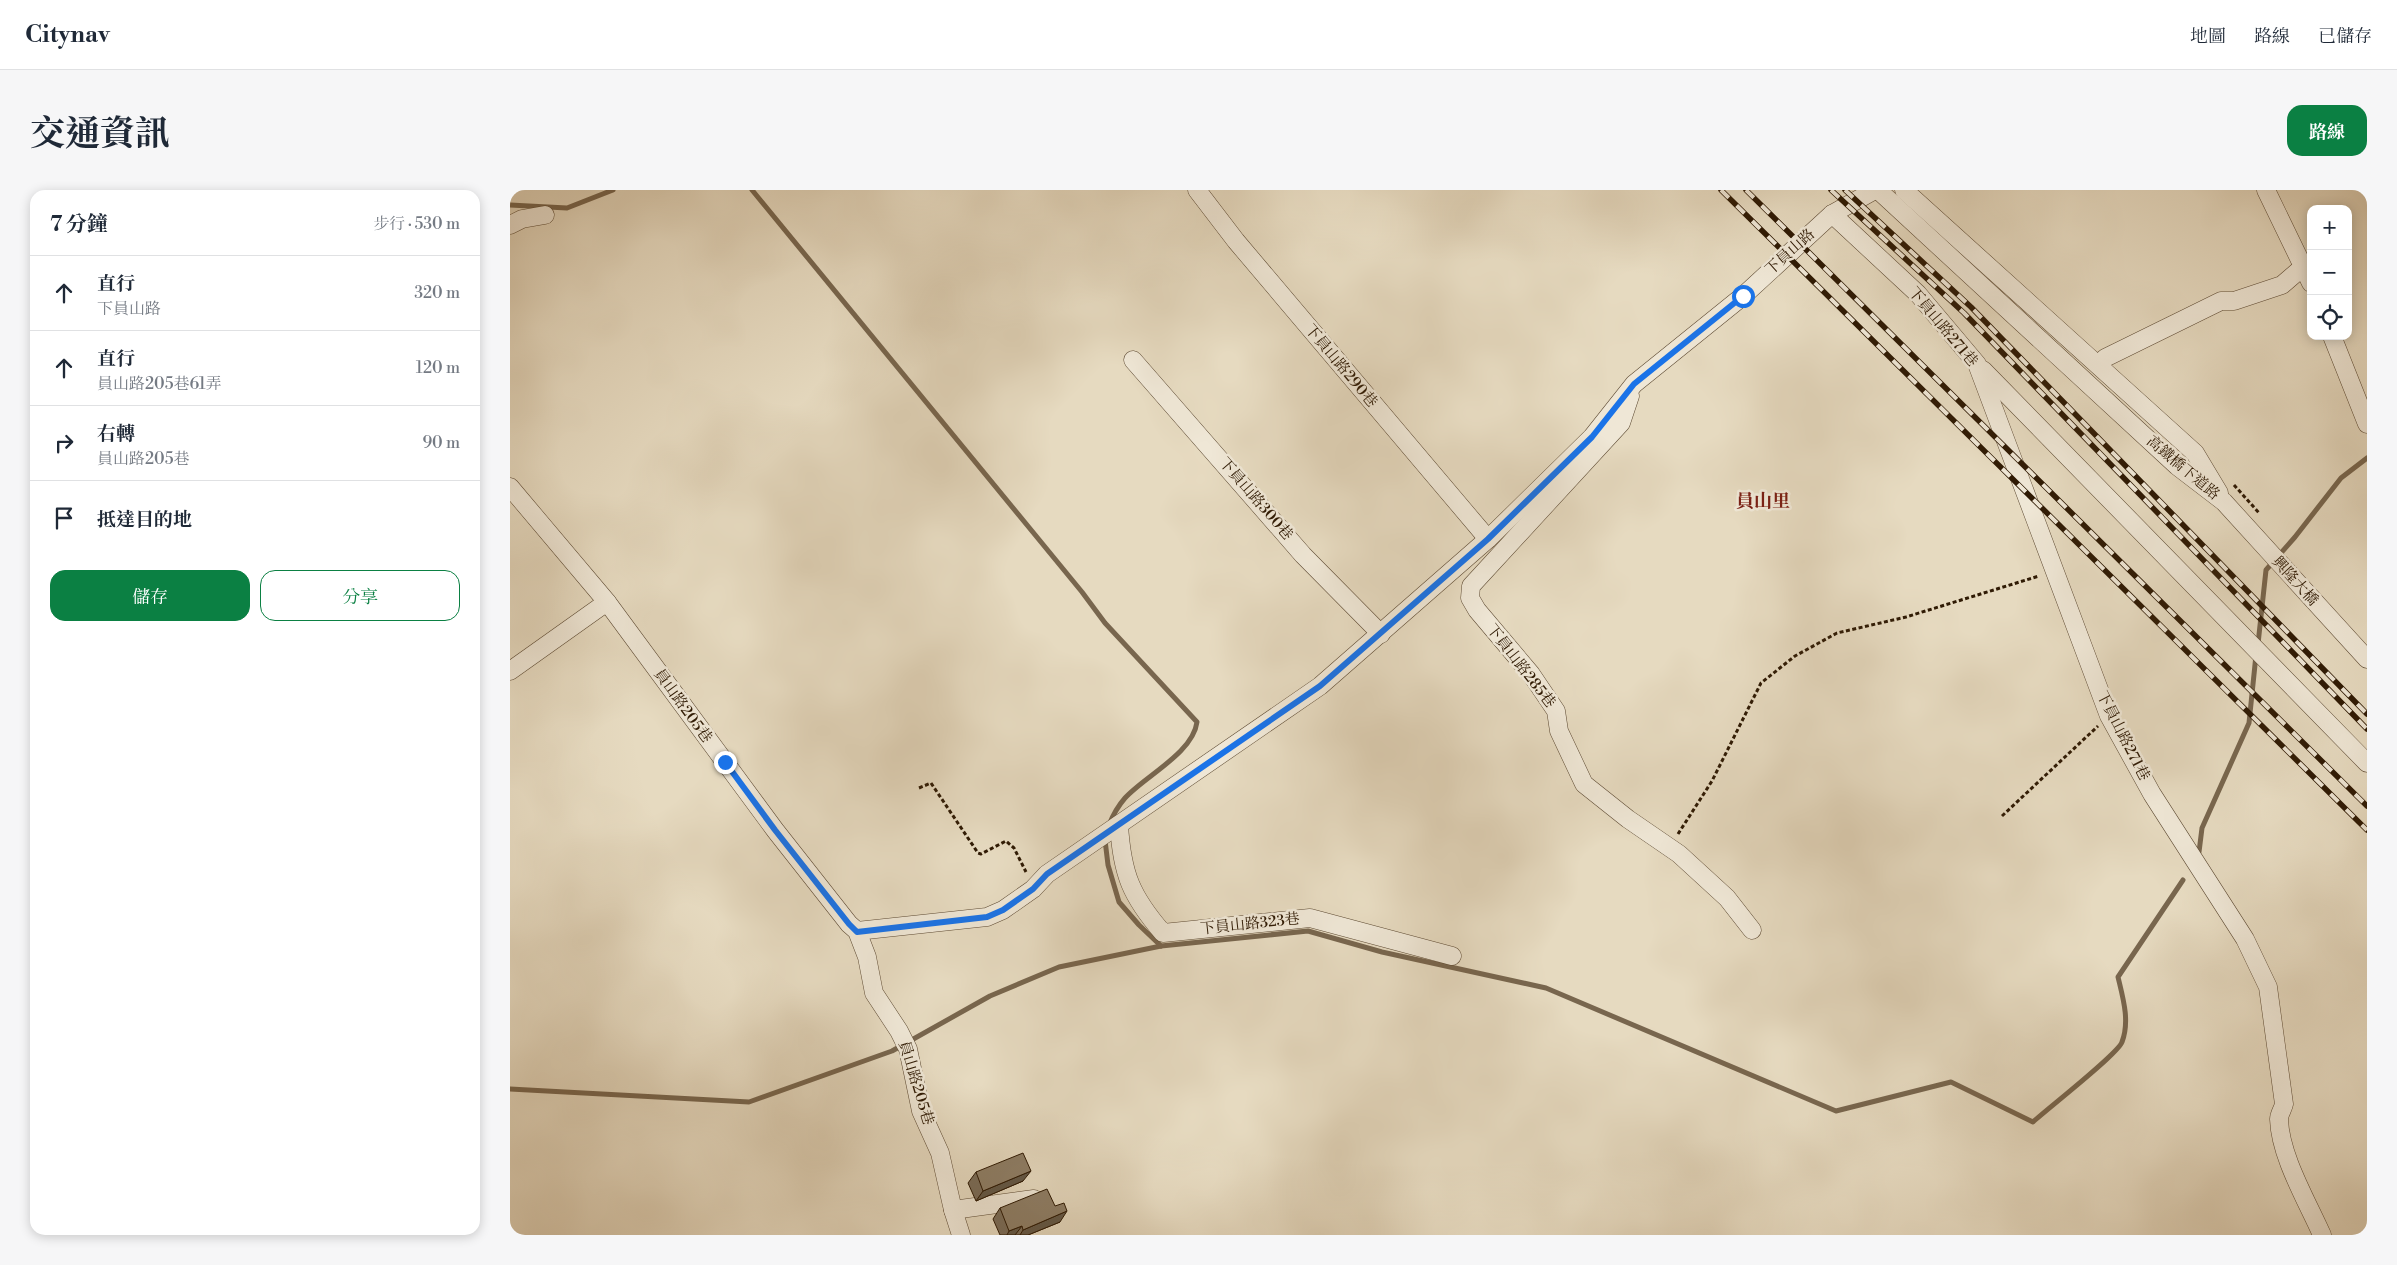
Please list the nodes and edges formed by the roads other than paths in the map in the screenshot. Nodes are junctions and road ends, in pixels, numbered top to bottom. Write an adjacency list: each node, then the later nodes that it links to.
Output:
1 (1197, 190): 18 (street, 下員山路290巷)
2 (1877, 190): 5 (street, 下員山路); 17 (street, 高鐵橋下道路)
3 (1904, 190): 17 (street, 高鐵橋下道路)
4 (2266, 190): 8 (street)
5 (1832, 214): 13 (street, 下員山路271巷); 14 (street, 下員山路)
6 (545, 215): 7 (street)
7 (510, 225)
8 (2304, 266): 9 (street); 11 (street)
9 (2307, 273)
10 (2334, 340): 15 (street)
11 (2105, 358)
12 (1134, 360): 20 (street, 下員山路300巷)
13 (1977, 364): 23 (street); 31 (street, 下員山路271巷)
14 (1634, 384): 18 (street, 下員山路); 25 (street, 下員山路285巷)
15 (2367, 424)
16 (510, 487): 19 (street, 員山路205巷)
17 (2224, 502): 21 (street, 興隆大橋)
18 (1488, 539): 20 (street, 下員山路)
19 (607, 602): 22 (street); 26 (street, 員山路205巷)
20 (1381, 634): 24 (street, 下員山路)
21 (2367, 659)
22 (510, 671)
23 (2367, 762)
24 (1119, 825): 26 (street, 下員山路); 27 (street, 下員山路323巷)
25 (1752, 930)
26 (857, 932): 29 (street, 員山路205巷)
27 (1452, 956)
28 (1034, 1199): 29 (street)
29 (953, 1210): 30 (street, 員山路205巷)
30 (961, 1235)
31 (2322, 1235)

